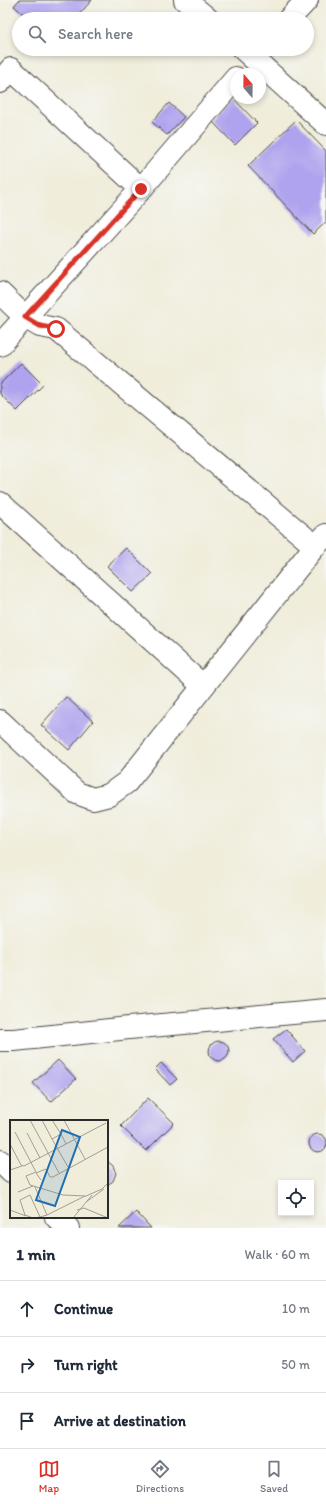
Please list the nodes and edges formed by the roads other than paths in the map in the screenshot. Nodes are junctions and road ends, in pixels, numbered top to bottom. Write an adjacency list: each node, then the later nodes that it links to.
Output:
1 (185, 0): 3 (street)
2 (307, 0): 4 (street)
3 (200, 12)
4 (296, 12)
5 (249, 58): 8 (street)
6 (4, 71): 9 (street)
7 (230, 85): 9 (street)
8 (326, 124)
9 (141, 189): 11 (street)
10 (0, 293): 11 (street)
11 (25, 317): 12 (street); 14 (street)
12 (0, 345)
13 (0, 503): 15 (street)
14 (321, 540): 15 (street)
15 (203, 686): 16 (street)
16 (0, 721)
17 (326, 1010): 18 (street)
18 (0, 1040)
19 (0, 1161): 20 (street)
20 (10, 1171)
21 (57, 1218): 22 (street)
22 (68, 1228)

